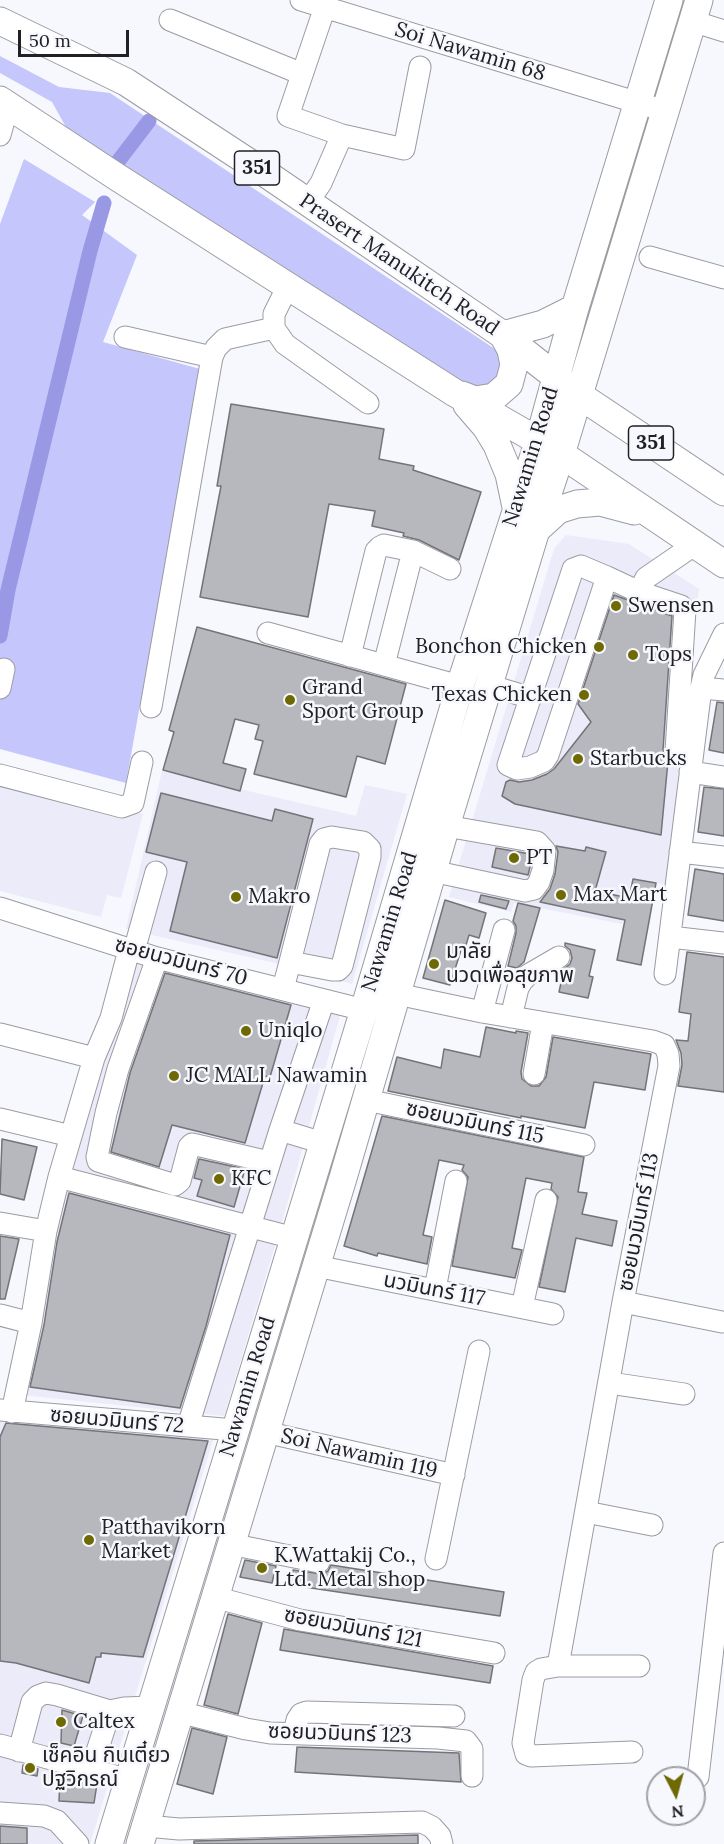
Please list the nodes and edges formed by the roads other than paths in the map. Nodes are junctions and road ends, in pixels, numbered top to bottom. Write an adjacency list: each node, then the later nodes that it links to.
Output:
1 (301, 0): 3 (street, Soi Nawamin 68)
2 (669, 0): 11 (main road, Nawamin Road)
3 (332, 6): 9 (street); 11 (street, Soi Nawamin 68)
4 (696, 10): 7 (street); 12 (main road, Nawamin Road)
5 (170, 20): 9 (street)
6 (0, 21): 15 (main road, Prasert Manukitch Road / 351)
7 (724, 31)
8 (420, 67): 14 (street)
9 (302, 74): 14 (street)
10 (4, 103): 13 (street); 18 (main road)
11 (638, 104): 12 (street, Soi Nawamin 68); 19 (main road, Nawamin Road)
12 (665, 111): 26 (main road, Nawamin Road)
13 (0, 135)
14 (342, 135): 15 (street)
15 (308, 202): 21 (main road, Prasert Manukitch Road / 351)
16 (650, 257): 17 (street)
17 (724, 278)
18 (288, 286): 20 (street); 25 (main road)
19 (575, 308): 21 (main road); 24 (main road, Nawamin Road)
20 (274, 328): 23 (street); 27 (street)
21 (503, 335): 24 (main road, Prasert Manukitch Road / 351); 25 (main road)
22 (125, 337): 23 (street)
23 (212, 357): 49 (street)
24 (556, 377): 26 (main road, Prasert Manukitch Road / 351); 28 (main road, Nawamin Road)
25 (455, 393): 28 (main road); 31 (main road)
26 (579, 395): 29 (main road, Nawamin Road); 30 (main road, Prasert Manukitch Road / 351)
27 (368, 403)
28 (539, 440): 29 (main road); 31 (main road, Nawamin Road)
29 (561, 454): 32 (main road); 33 (main road, Nawamin Road)
30 (724, 492)
31 (516, 507): 44 (main road, Nawamin Road)
32 (653, 517): 33 (main road); 34 (main road)
33 (536, 530): 47 (main road, Nawamin Road)
34 (694, 545): 36 (main road); 39 (street)
35 (412, 551): 37 (street); 42 (street); 43 (street)
36 (724, 564)
37 (450, 569)
38 (607, 577): 39 (street); 48 (street); 48 (street)
39 (639, 592): 50 (street)
40 (268, 633): 42 (street)
41 (724, 634): 45 (street)
42 (350, 656): 43 (street)
43 (384, 665): 44 (street)
44 (460, 686): 72 (main road, Nawamin Road)
45 (700, 688): 46 (street); 52 (street)
46 (724, 690)
47 (486, 692): 48 (street); 55 (main road, Nawamin Road)
48 (529, 704)
49 (151, 707)
50 (676, 751)
51 (142, 762): 53 (street)
52 (690, 772): 54 (street); 56 (street)
53 (0, 775)
54 (724, 777)
55 (446, 826): 58 (main road, Nawamin Road); 58 (street)
56 (680, 852): 57 (street); 62 (street)
57 (724, 857)
58 (432, 871): 70 (main road, Nawamin Road)
59 (156, 872): 64 (street)
60 (0, 908): 64 (street, ซอยนวมินทร์ 70)
61 (504, 930): 73 (street)
62 (670, 937): 63 (street); 68 (street)
63 (724, 943)
64 (132, 950): 66 (street, ซอยนวมินทร์ 70); 77 (street)
65 (559, 957): 74 (street)
66 (157, 958): 69 (street, ซอยนวมินทร์ 70); 85 (street)
67 (290, 962): 67 (street); 69 (street)
68 (665, 974)
69 (283, 989): 71 (street, ซอยนวมินทร์ 70)
70 (397, 994): 73 (street, ซอยนวมินทร์ 113); 79 (main road, Nawamin Road)
71 (324, 1000): 72 (street, ซอยนวมินทร์ 70); 81 (street)
72 (364, 1010): 83 (main road, Nawamin Road)
73 (482, 1012): 74 (street, ซอยนวมินทร์ 113)
74 (512, 1017): 75 (street, ซอยนวมินทร์ 113)
75 (543, 1023): 78 (street); 95 (street, ซอยนวมินทร์ 113)
76 (0, 1034): 77 (street)
77 (94, 1058): 82 (street)
78 (534, 1074)
79 (366, 1100): 84 (street, ซอยนวมินทร์ 115); 93 (main road, Nawamin Road)
80 (0, 1119): 82 (street)
81 (279, 1131): 83 (street); 85 (street)
82 (71, 1136): 86 (street)
83 (322, 1143): 92 (main road, Nawamin Road)
84 (584, 1145)
85 (270, 1162): 90 (street)
86 (59, 1177): 90 (street); 91 (street)
87 (456, 1182): 94 (street)
88 (546, 1200): 96 (street)
89 (0, 1223): 91 (street)
90 (249, 1226): 92 (street); 105 (street)
91 (46, 1231): 100 (street)
92 (294, 1238): 106 (main road, Nawamin Road)
93 (316, 1266): 94 (street, นวมินทร์ 117); 107 (main road, Nawamin Road)
94 (435, 1289): 96 (street, นวมินทร์ 117)
95 (623, 1302): 99 (street); 102 (street, ซอยนวมินทร์ 113)
96 (522, 1307): 98 (street, นวมินทร์ 117)
97 (0, 1314): 100 (street)
98 (553, 1314)
99 (724, 1318)
100 (31, 1323): 104 (street)
101 (479, 1351): 108 (street)
102 (610, 1383): 103 (street); 109 (street, ซอยนวมินทร์ 113)
103 (684, 1394)
104 (6, 1411): 105 (street, ซอยนวมินทร์ 72)
105 (188, 1426): 106 (street, ซอยนวมินทร์ 72)
106 (235, 1430): 119 (main road, Nawamin Road)
107 (265, 1432): 108 (street, Soi Nawamin 119); 111 (main road, Nawamin Road)
108 (454, 1475): 113 (street)
109 (586, 1512): 110 (street); 117 (street, ซอยนวมินทร์ 113)
110 (652, 1525)
111 (230, 1544): 114 (street); 115 (main road, Nawamin Road)
112 (724, 1553): 126 (street)
113 (436, 1559)
114 (319, 1562)
115 (214, 1597): 116 (street, ซอยนวมินทร์ 121); 121 (main road, Nawamin Road)
116 (494, 1653)
117 (558, 1666): 118 (street); 125 (street)
118 (639, 1666)
119 (151, 1707): 120 (street); 129 (main road, Nawamin Road)
120 (110, 1711): 124 (street); 127 (street)
121 (179, 1712): 123 (street, ซอยนวมินทร์ 123); 131 (main road, Nawamin Road)
122 (454, 1716): 123 (street)
123 (294, 1733): 128 (street, ซอยนวมินทร์ 123)
124 (10, 1748): 127 (street)
125 (632, 1752)
126 (699, 1766)
127 (92, 1770): 129 (street)
128 (472, 1776)
129 (129, 1780): 133 (main road, Nawamin Road)
130 (0, 1813): 132 (street)
131 (143, 1835): 134 (street)
132 (78, 1844)
133 (109, 1844)
134 (442, 1844)

